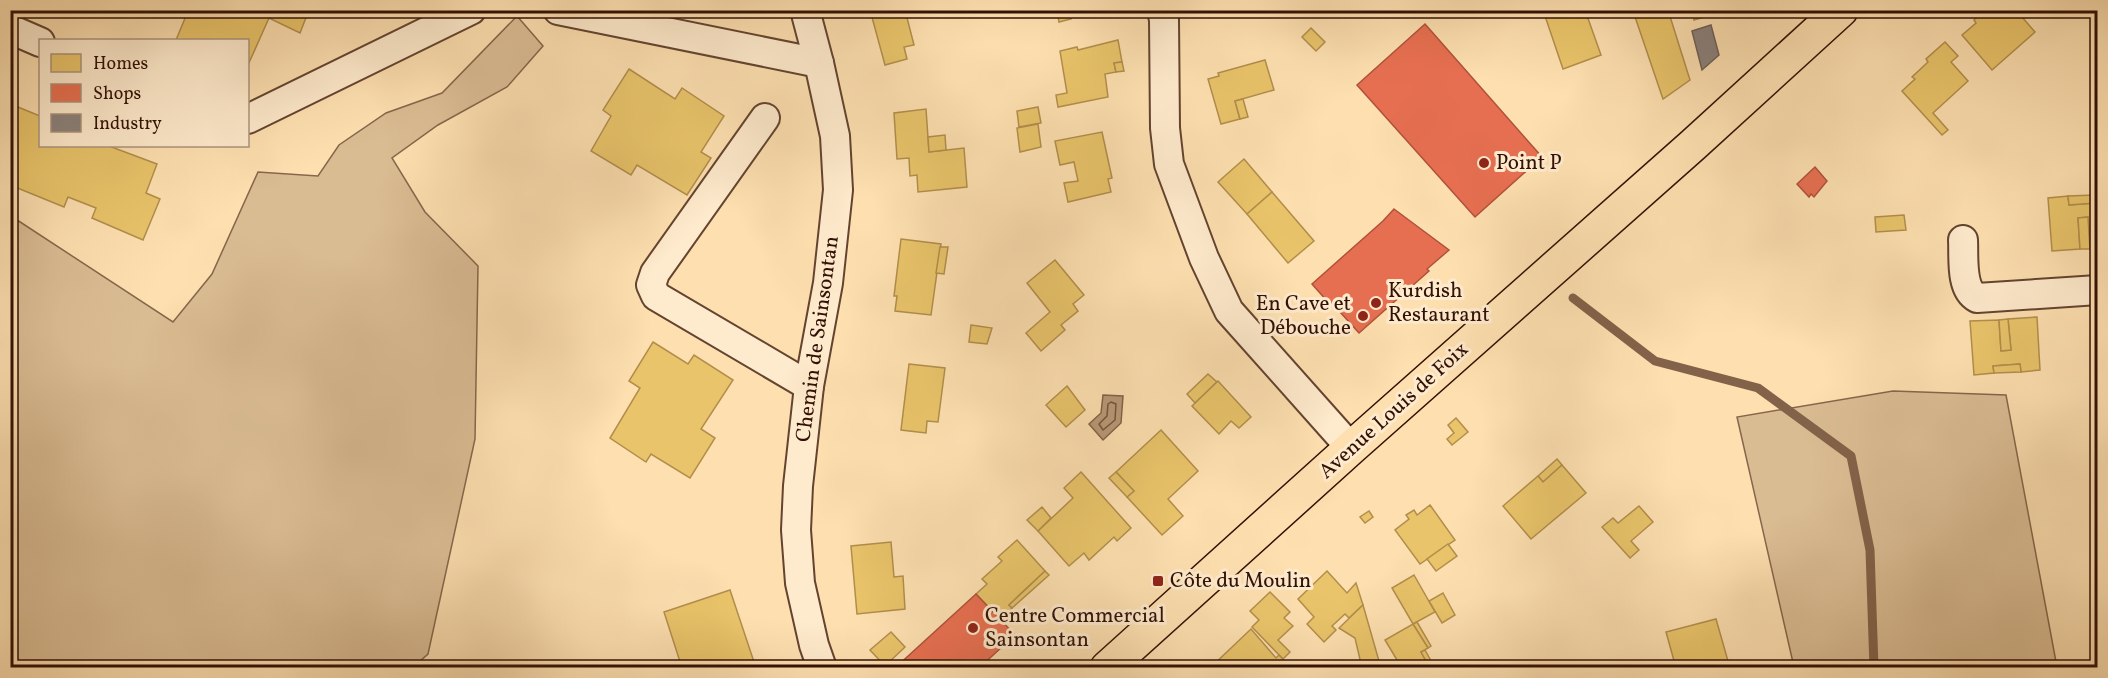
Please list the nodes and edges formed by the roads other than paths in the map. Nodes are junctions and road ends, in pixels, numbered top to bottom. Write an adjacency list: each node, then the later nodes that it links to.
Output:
1 (471, 10): 10 (street)
2 (558, 10): 8 (street)
3 (805, 10): 8 (street, Chemin de Sainsontan)
4 (1162, 10): 14 (street)
5 (1841, 10): 14 (main road, Avenue Louis de Foix)
6 (10, 29): 7 (street)
7 (39, 42)
8 (819, 63): 13 (street, Chemin de Sainsontan)
9 (765, 118): 13 (street)
10 (249, 119)
11 (1963, 240): 12 (street)
12 (2097, 290)
13 (809, 386): 15 (street, Chemin de Sainsontan)
14 (1351, 448): 16 (main road, Avenue Louis de Foix)
15 (822, 668)
16 (1107, 668)

